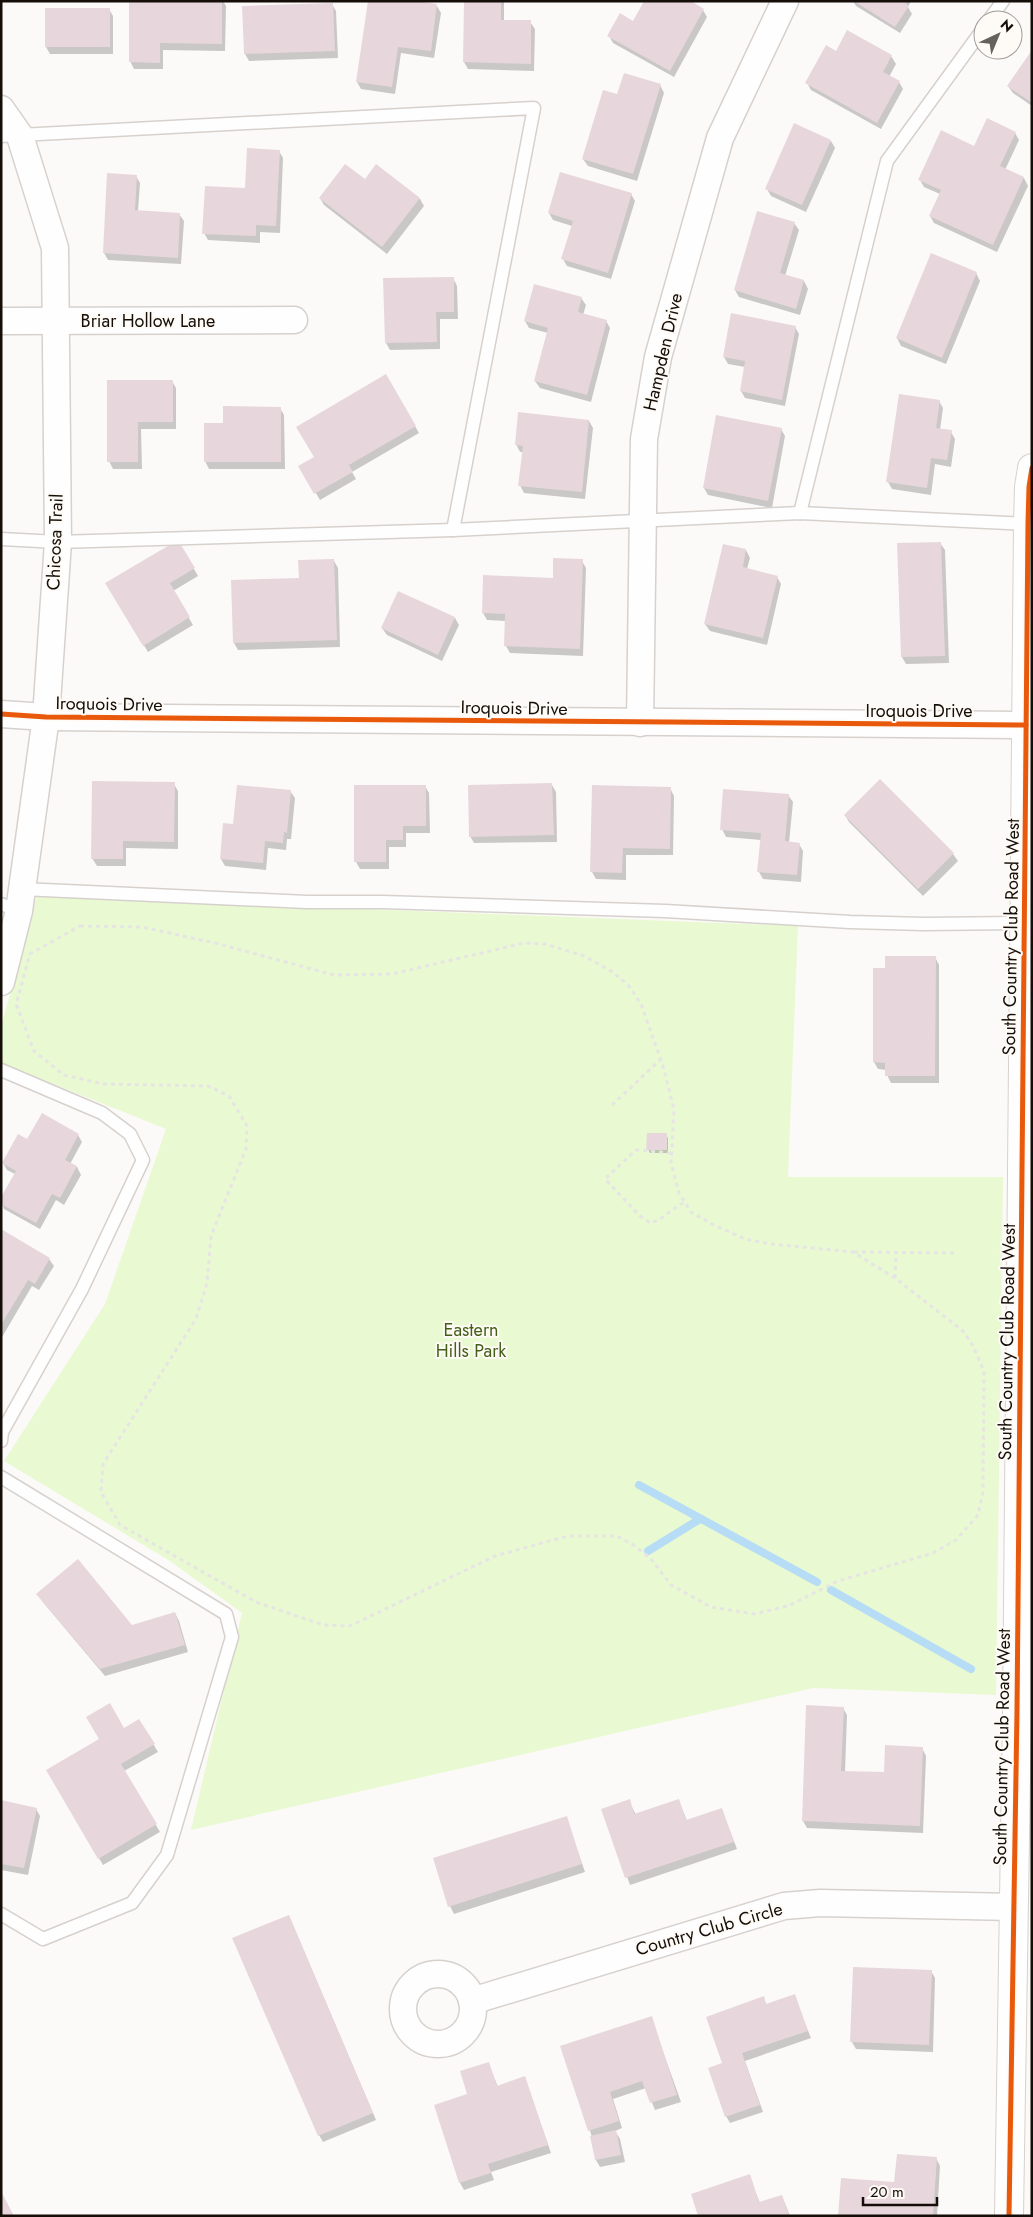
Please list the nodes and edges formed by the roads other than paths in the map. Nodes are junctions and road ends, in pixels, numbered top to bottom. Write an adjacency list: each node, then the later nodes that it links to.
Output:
1 (785, 1): 10 (street, Hampden Drive)
2 (973, 43): 9 (lane)
3 (1, 109): 4 (street, Chicosa Trail)
4 (10, 136): 7 (street, Chicosa Trail); 12 (lane)
5 (294, 320): 7 (street, Briar Hollow Lane)
6 (1, 321): 7 (street, Briar Hollow Lane)
7 (55, 322): 14 (street, Chicosa Trail)
8 (1032, 468): 11 (street, South Country Club Road West)
9 (800, 514): 10 (lane); 11 (lane)
10 (643, 521): 12 (lane); 17 (street, Hampden Drive)
11 (1028, 524): 18 (street, South Country Club Road West)
12 (453, 530): 14 (lane)
13 (1, 539): 14 (lane)
14 (58, 542): 16 (street, Chicosa Trail)
15 (1, 714): 16 (street, Iroquois Drive)
16 (46, 717): 17 (street, Iroquois Drive); 20 (street, Chicosa Trail)
17 (640, 723): 18 (street, Iroquois Drive)
18 (1026, 725): 19 (street, South Country Club Road West)
19 (1029, 782): 21 (street, South Country Club Road West)
20 (14, 901): 21 (lane); 22 (street, Chicosa Trail)
21 (1025, 923): 24 (street, South Country Club Road West)
22 (1, 982)
23 (1, 1070): 25 (lane)
24 (1026, 1381): 27 (street, South Country Club Road West)
25 (1, 1441)
26 (1, 1477): 28 (lane)
27 (1014, 1907): 29 (street, Country Club Circle); 30 (street, South Country Club Road West)
28 (1, 1914)
29 (472, 2001)
30 (1009, 2216)

